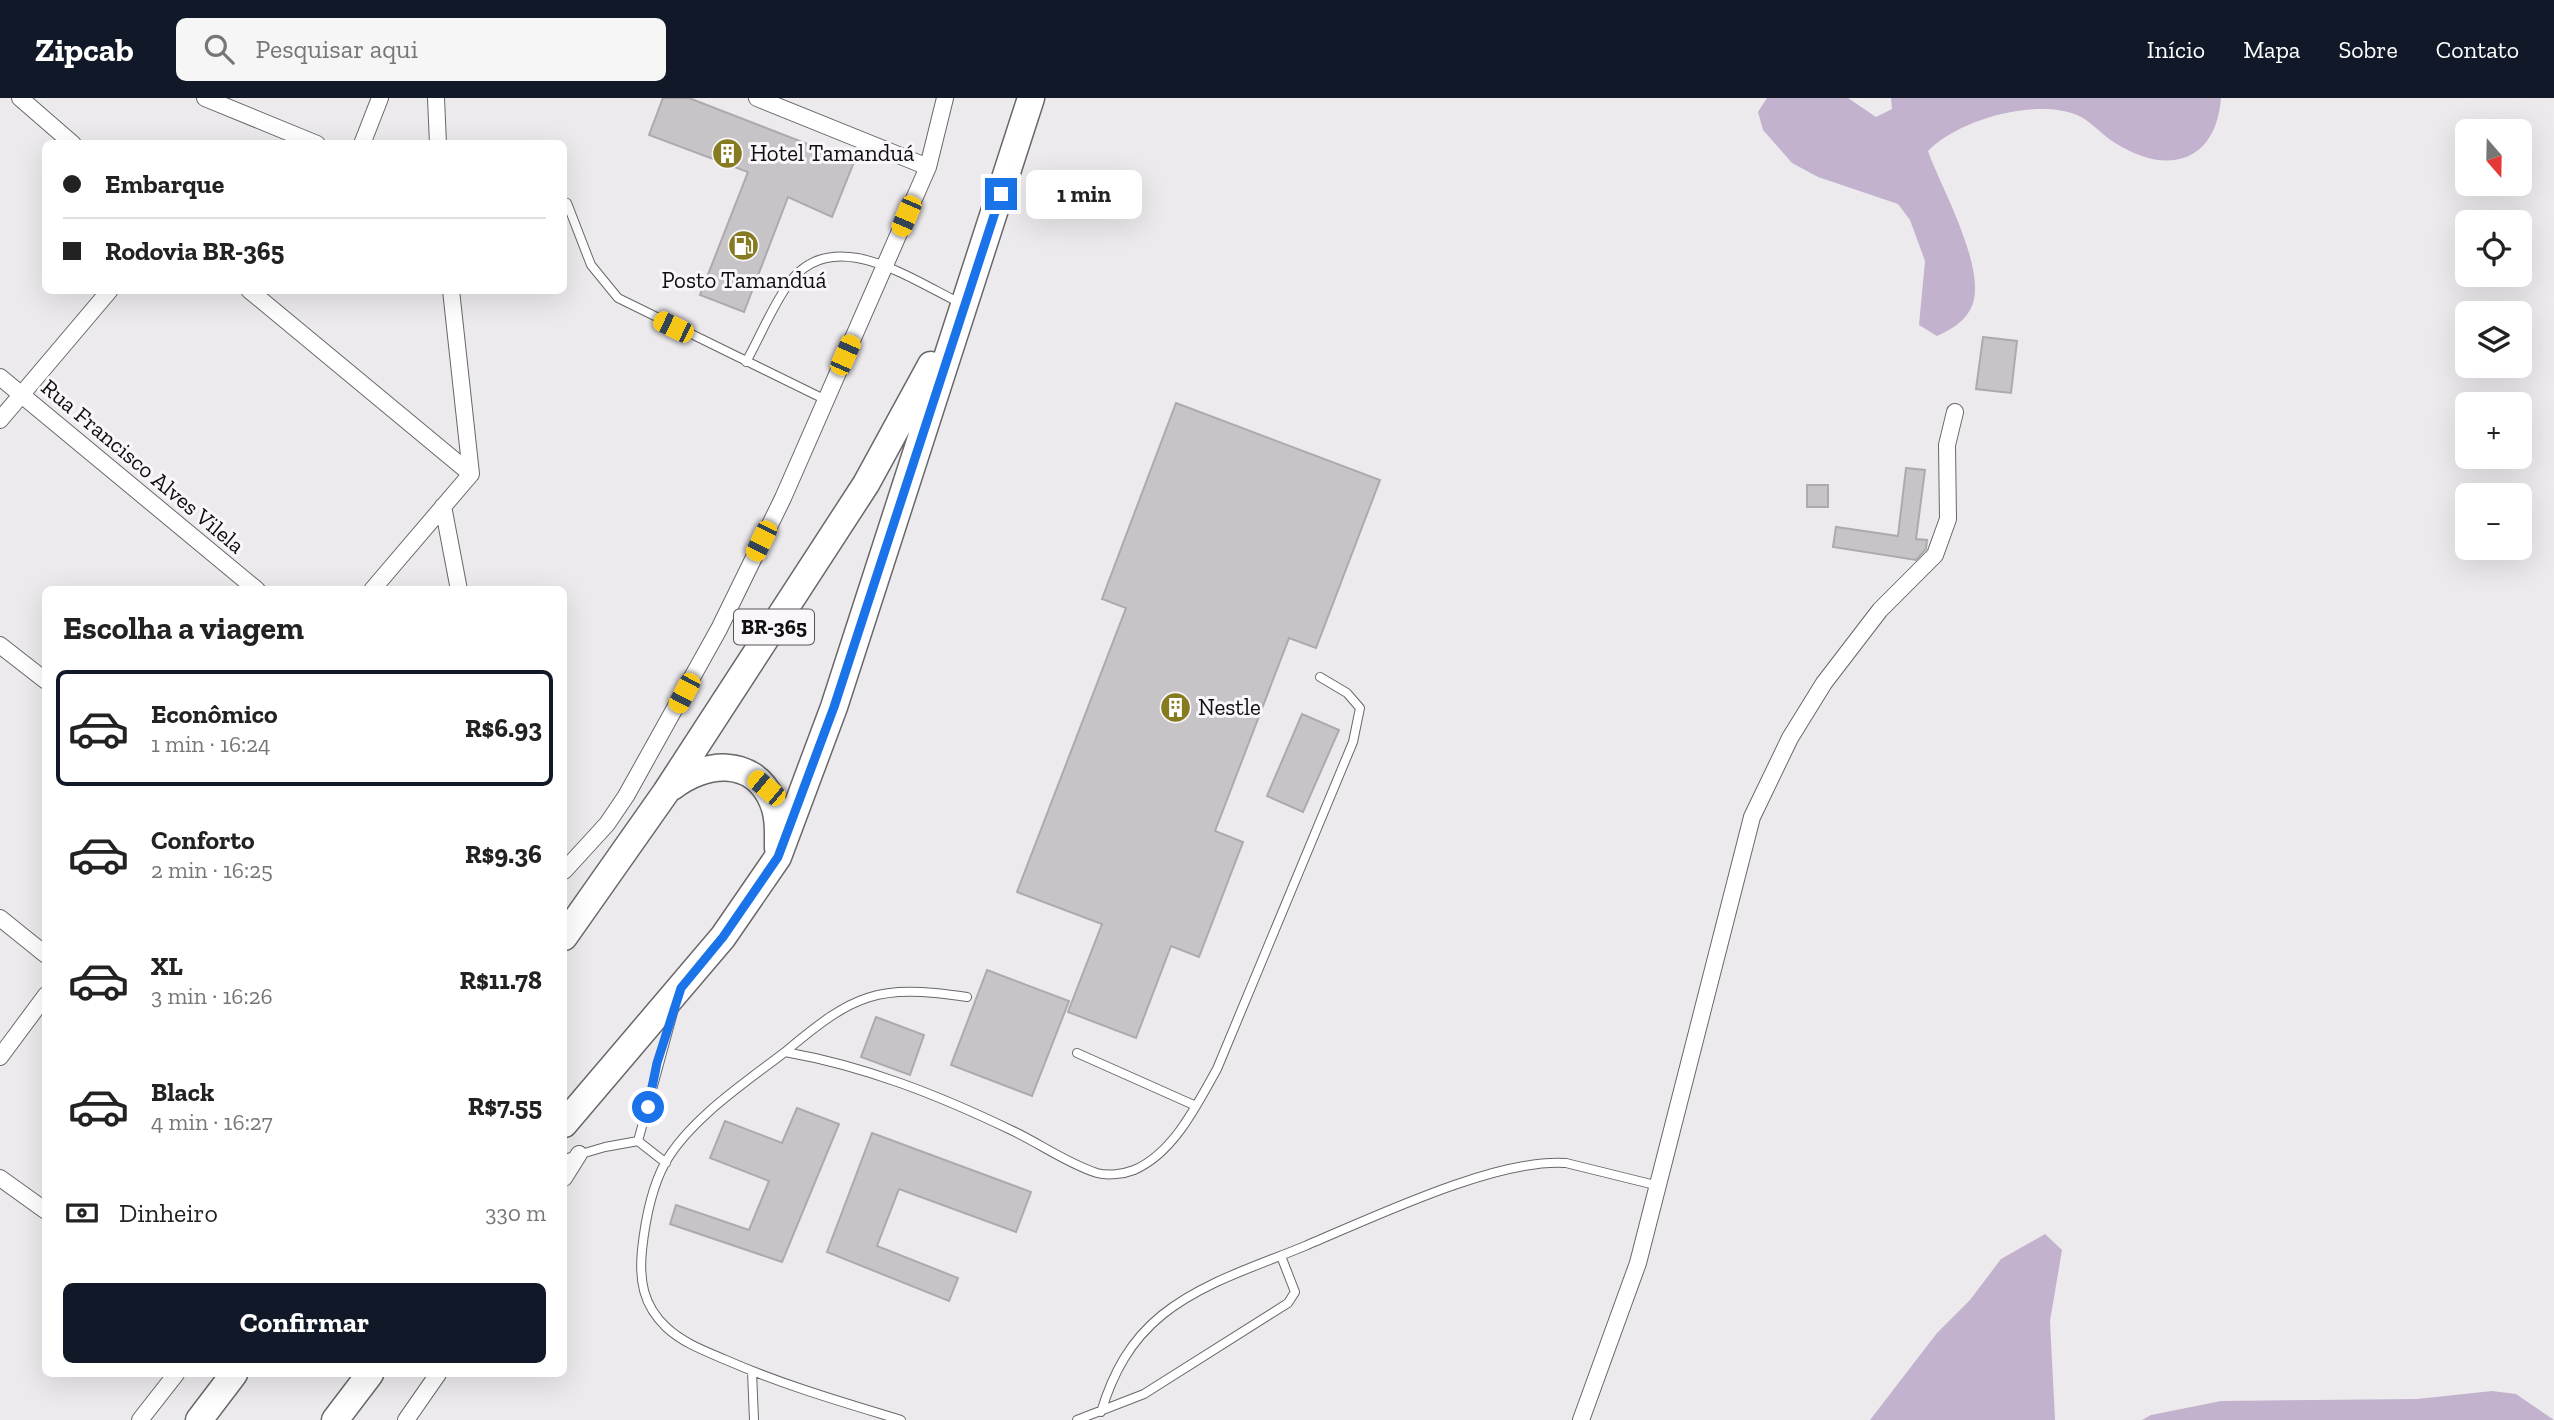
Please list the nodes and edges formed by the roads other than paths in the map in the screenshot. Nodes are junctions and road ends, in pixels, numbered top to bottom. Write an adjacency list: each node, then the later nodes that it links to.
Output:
1 (20, 98): 8 (street)
2 (205, 98): 9 (street)
3 (380, 98): 10 (street)
4 (436, 98): 11 (street)
5 (757, 98): 12 (street)
6 (945, 98): 12 (street)
7 (1031, 98): 18 (main road, BR-365)
8 (69, 140)
9 (307, 140)
10 (364, 140)
11 (438, 140)
12 (928, 167): 14 (street)
13 (567, 202): 19 (lane)
14 (884, 265): 18 (lane); 19 (lane); 22 (street)
15 (107, 294): 21 (street)
16 (254, 294): 25 (street)
17 (452, 294): 25 (street)
18 (963, 304): 33 (main road, BR-365); 34 (main road, BR-365)
19 (746, 362): 22 (lane)
20 (0, 377): 21 (street, Rua Francisco Alves Vilela)
21 (21, 394): 24 (street); 27 (street, Rua Francisco Alves Vilela)
22 (826, 400): 35 (street)
23 (1955, 412): 51 (street)
24 (0, 420)
25 (471, 474): 26 (street)
26 (443, 506): 28 (street); 29 (street)
27 (252, 586)
28 (375, 586)
29 (457, 586)
30 (0, 645): 32 (street)
31 (1320, 677): 45 (lane)
32 (42, 678)
33 (666, 792): 34 (main road, BR-365); 37 (main road, BR-365)
34 (778, 857): 39 (main road, BR-365)
35 (567, 868)
36 (0, 918): 38 (street)
37 (567, 933)
38 (42, 952)
39 (681, 988): 46 (main road, BR-365); 47 (lane)
40 (967, 997): 42 (lane)
41 (42, 1000): 44 (street)
42 (785, 1052): 45 (lane); 49 (lane)
43 (1077, 1053): 45 (lane)
44 (0, 1057)
45 (1196, 1106)
46 (567, 1121)
47 (638, 1141): 48 (lane); 49 (lane)
48 (571, 1156)
49 (666, 1163): 54 (lane)
50 (0, 1178): 52 (street)
51 (1659, 1186): 53 (lane); 67 (street)
52 (42, 1208)
53 (1281, 1256): 59 (lane); 59 (lane)
54 (752, 1371): 64 (lane); 65 (lane)
55 (174, 1377): 60 (street)
56 (232, 1377): 61 (main road)
57 (368, 1377): 62 (main road)
58 (436, 1377): 63 (street)
59 (1101, 1412): 66 (lane)
60 (140, 1420)
61 (199, 1420)
62 (335, 1420)
63 (406, 1420)
64 (754, 1420)
65 (901, 1420)
66 (1077, 1420)
67 (1581, 1420)

